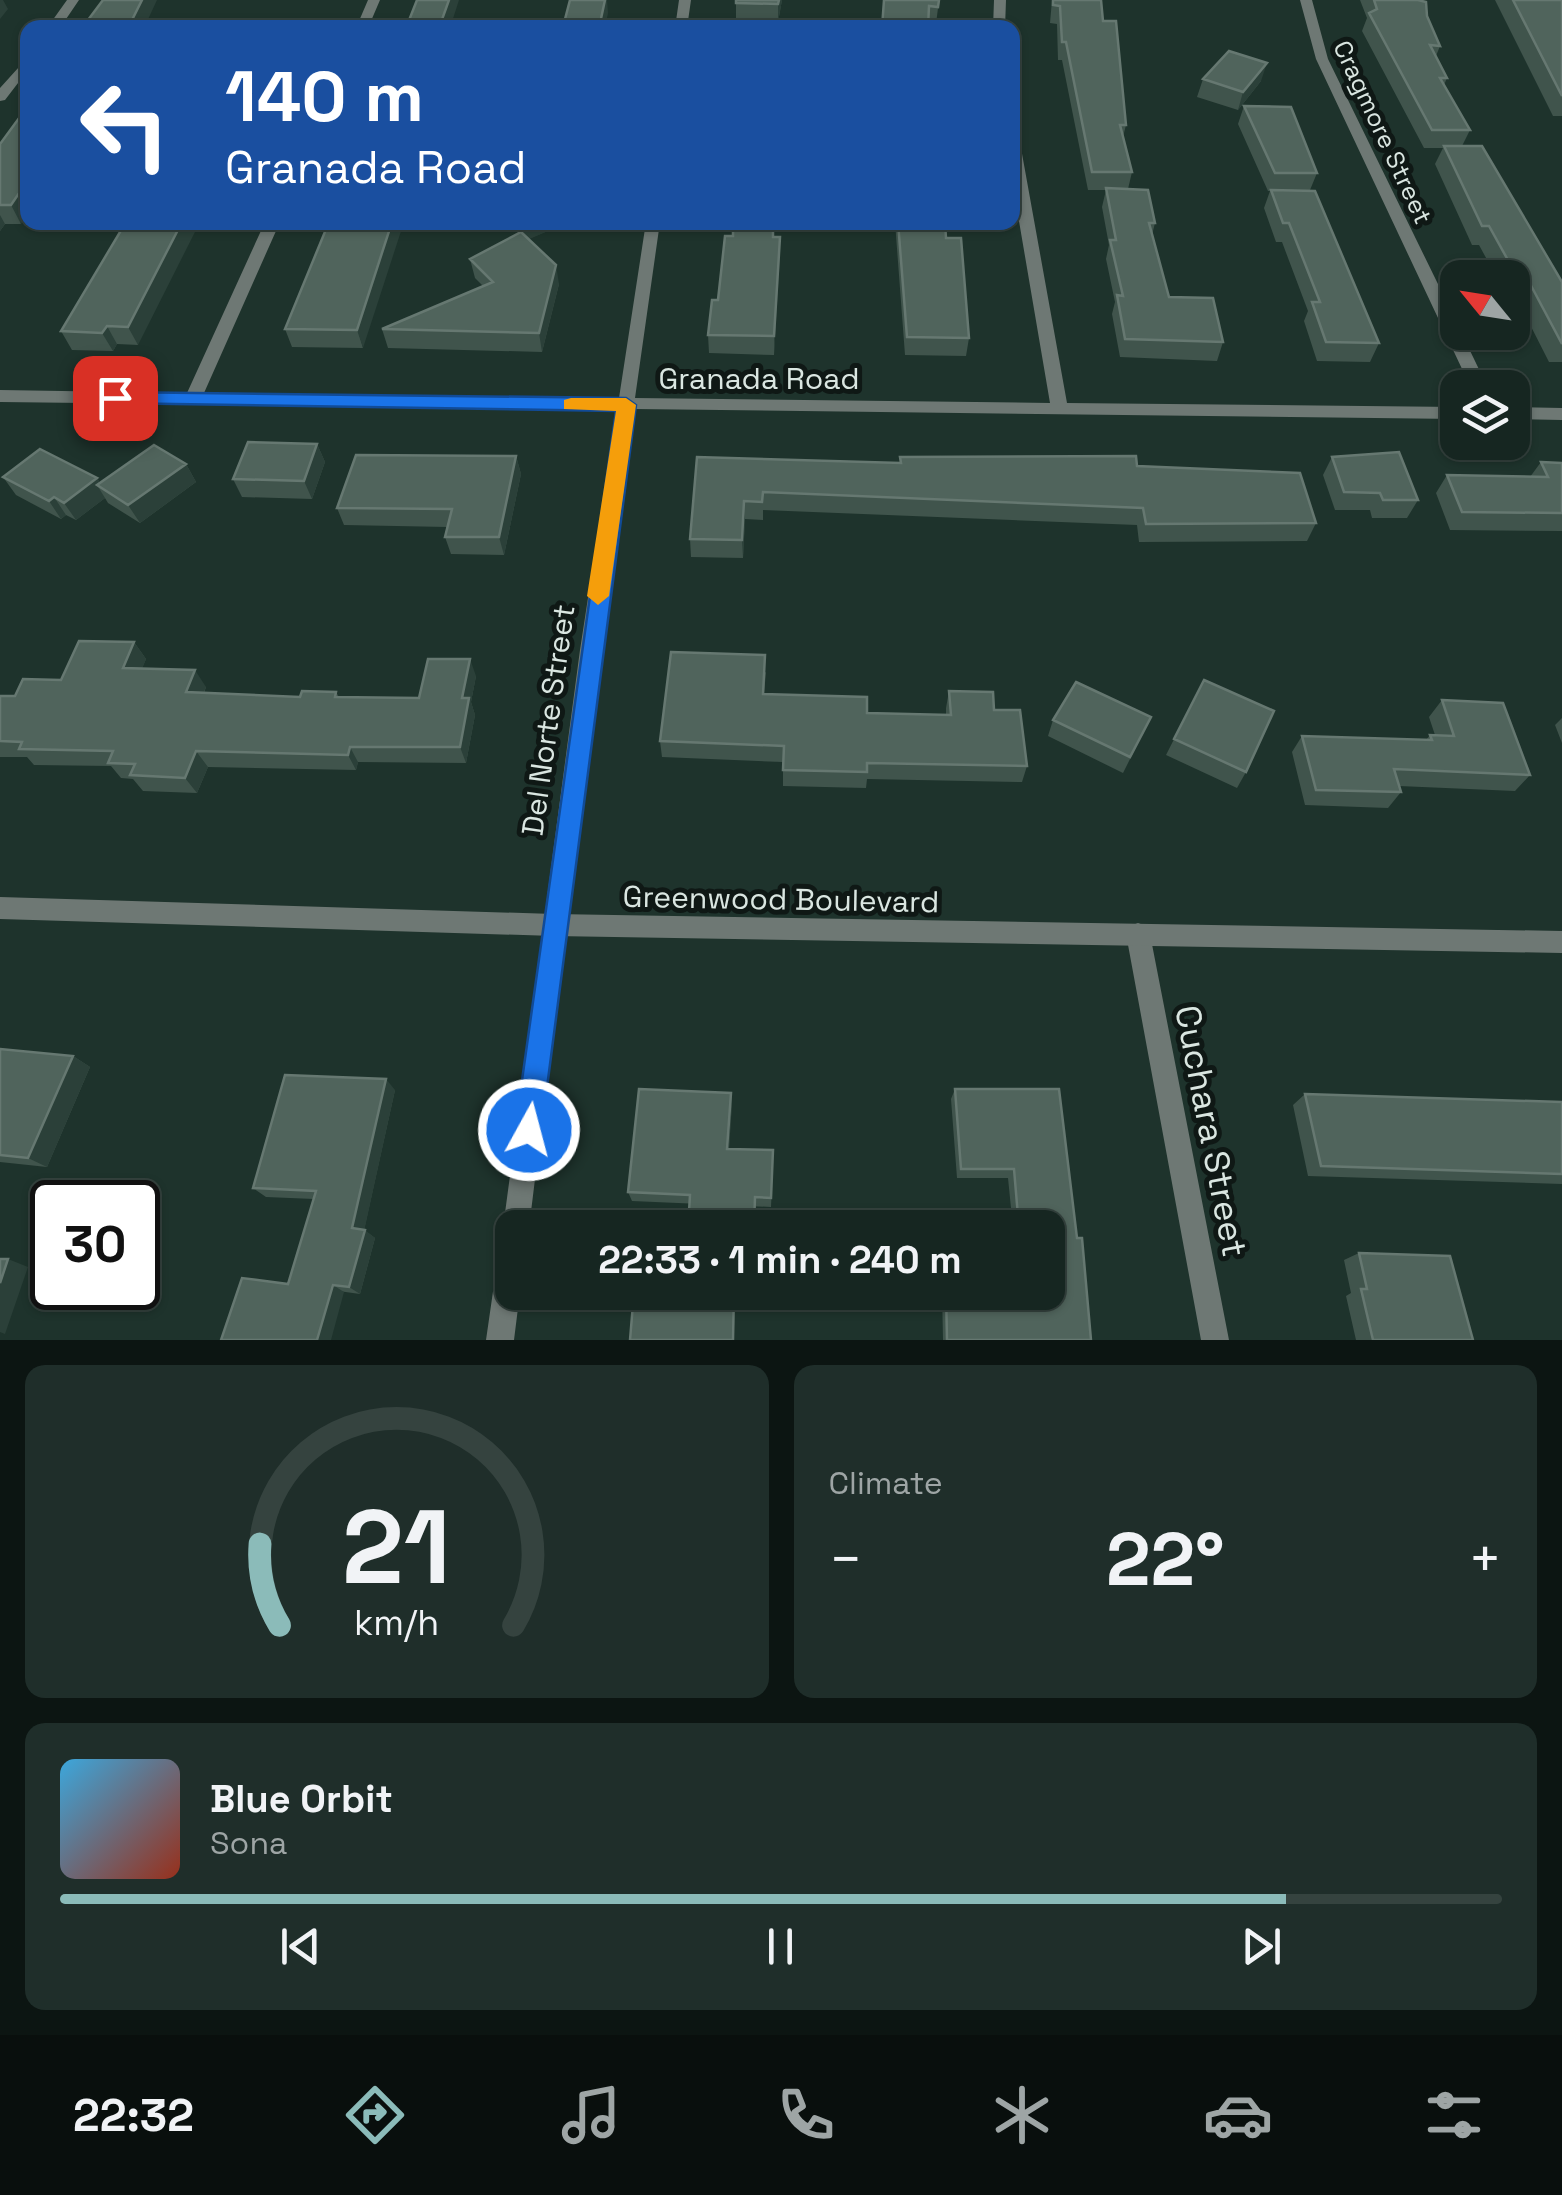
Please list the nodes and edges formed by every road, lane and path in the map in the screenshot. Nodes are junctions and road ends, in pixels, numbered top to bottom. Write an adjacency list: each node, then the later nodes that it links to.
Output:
1 (1306, 0): 7 (street, Cragmore Street)
2 (20, 71): 3 (street)
3 (0, 97)
4 (1020, 183): 11 (street)
5 (269, 230): 9 (street)
6 (652, 230): 10 (street, Del Norte Street)
7 (1471, 370)
8 (0, 396): 9 (street, Granada Road)
9 (192, 400): 10 (street, Granada Road)
10 (626, 405): 11 (street, Granada Road); 16 (street, Del Norte Street)
11 (1059, 406): 12 (street, Granada Road)
12 (1440, 412)
13 (1530, 414): 14 (street)
14 (1562, 414)
15 (0, 908): 16 (street, Greenwood Boulevard)
16 (554, 925): 17 (street, Greenwood Boulevard); 19 (street, Del Norte Street)
17 (1138, 934): 18 (street, Greenwood Boulevard); 22 (street, Cuchara Street)
18 (1562, 942)
19 (518, 1210)
20 (504, 1310): 21 (street)
21 (500, 1340)
22 (1215, 1340)

